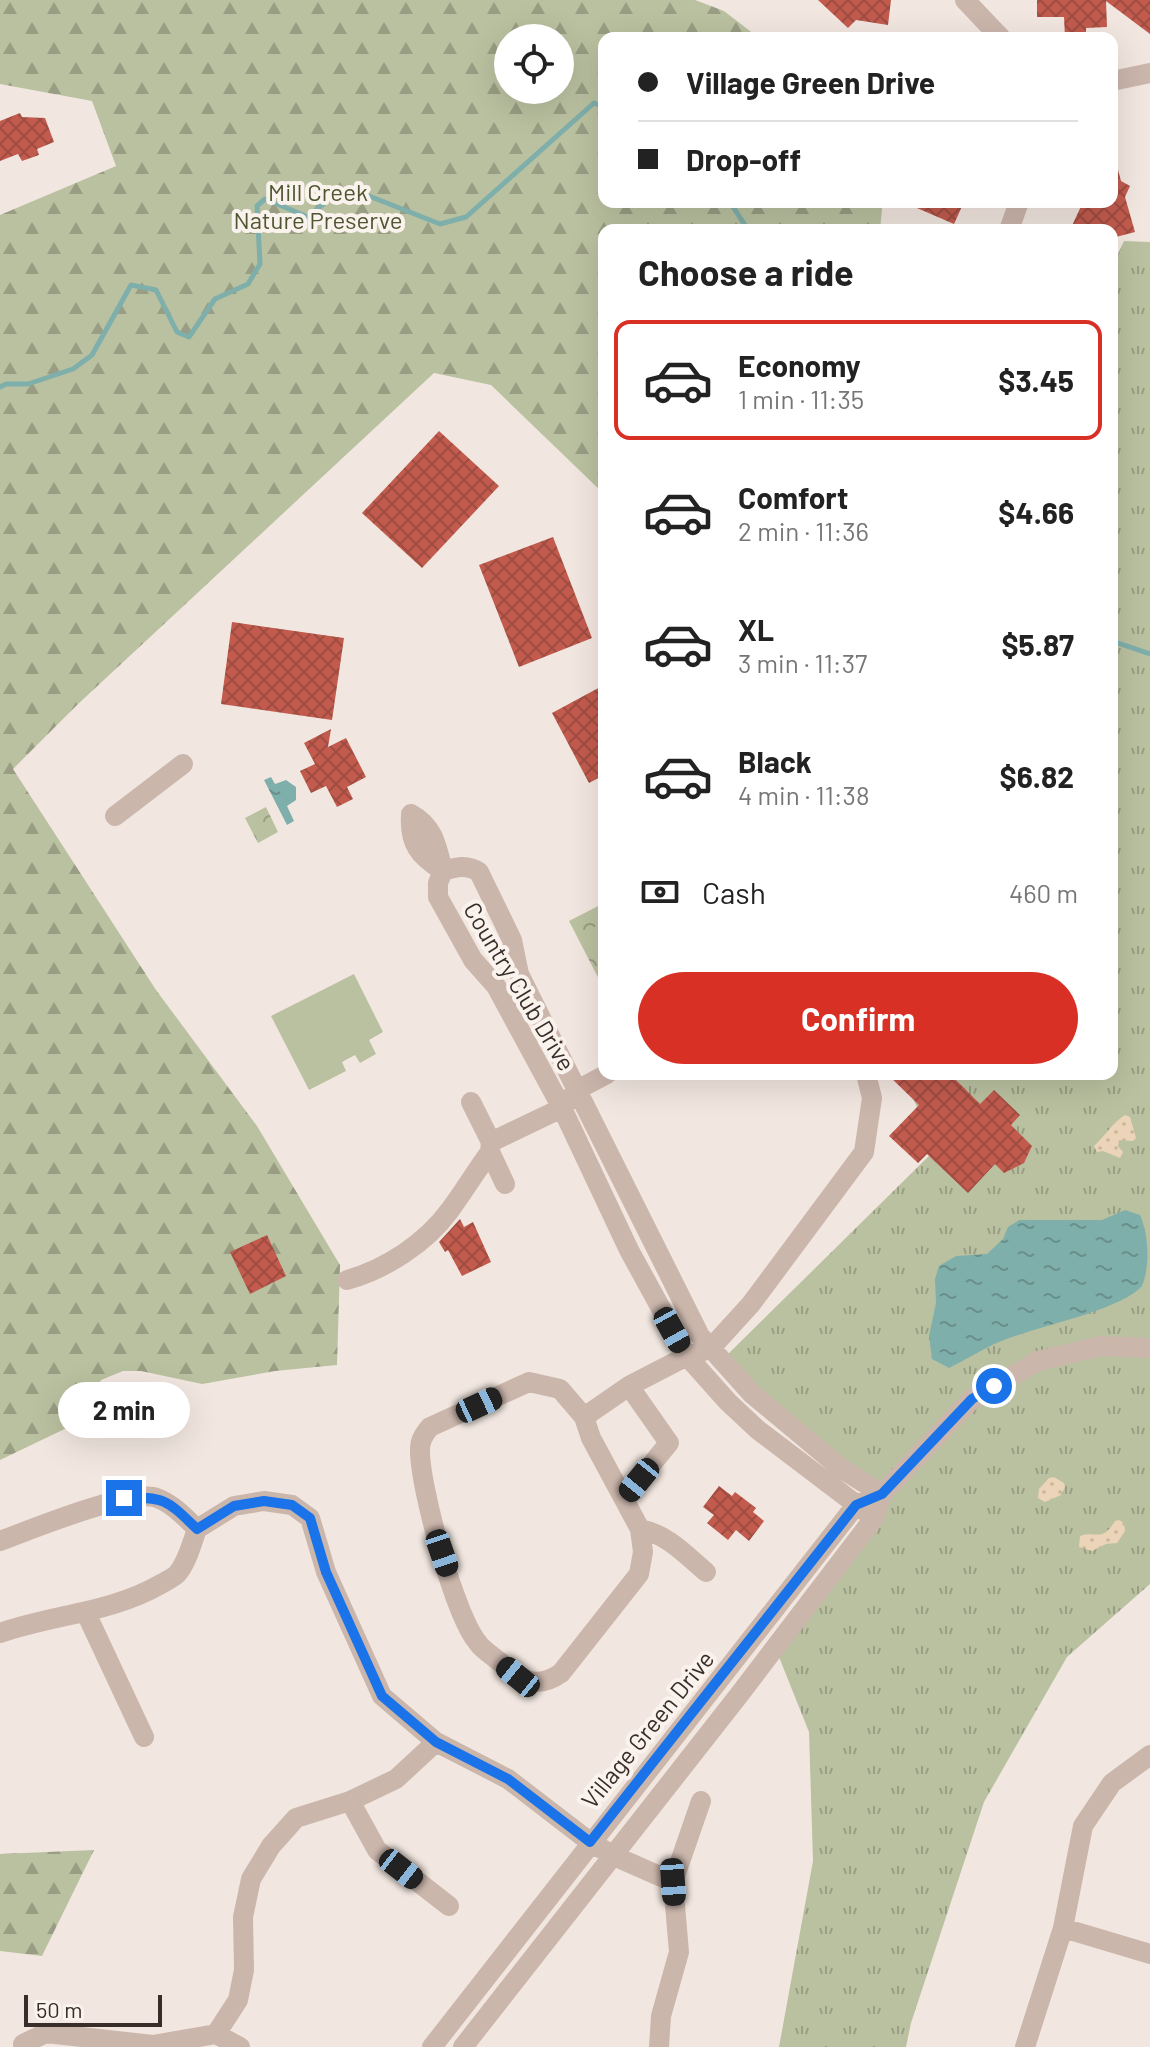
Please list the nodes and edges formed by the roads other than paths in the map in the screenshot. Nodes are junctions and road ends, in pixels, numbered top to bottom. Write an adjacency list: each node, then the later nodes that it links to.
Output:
1 (965, 0): 2 (street)
2 (995, 32)
3 (1150, 73): 4 (street)
4 (1118, 80)
5 (183, 764): 6 (street)
6 (115, 816)
7 (598, 1079): 9 (street)
8 (868, 1080): 16 (street)
9 (577, 1090): 11 (street); 11 (street, Country Club Drive); 16 (street, Country Club Drive)
10 (471, 1102): 12 (street)
11 (562, 1108): 12 (street); 17 (street, Country Club Drive)
12 (491, 1147): 13 (street); 14 (street)
13 (505, 1184)
14 (347, 1280)
15 (1150, 1348): 20 (street, Village Green Drive)
16 (710, 1349): 17 (street); 20 (street, Country Club Drive)
17 (687, 1356): 18 (street); 22 (street, Country Club Drive)
18 (629, 1386): 19 (street); 21 (street)
19 (584, 1417): 21 (street); 25 (street)
20 (882, 1494): 22 (street, Village Green Drive); 23 (street, Village Green Drive)
21 (624, 1498): 25 (street)
22 (856, 1505): 23 (street, Country Club Drive); 35 (street, Village Green Drive)
23 (874, 1518): 36 (street, Village Green Drive)
24 (197, 1529): 26 (street); 28 (street); 31 (street)
25 (640, 1529): 27 (street)
26 (0, 1541)
27 (706, 1572)
28 (86, 1613): 29 (street); 30 (street)
29 (0, 1633)
30 (144, 1737)
31 (436, 1742): 33 (street); 35 (street)
32 (1150, 1755): 39 (street)
33 (350, 1801): 38 (street); 41 (street)
34 (701, 1801): 37 (street)
35 (590, 1842): 36 (street); 44 (street, Village Green Drive)
36 (614, 1856): 37 (street); 45 (street, Village Green Drive)
37 (673, 1882): 46 (street)
38 (449, 1906)
39 (1063, 1928): 40 (street); 47 (street)
40 (1150, 1954)
41 (216, 2034): 42 (street); 43 (street)
42 (23, 2044)
43 (240, 2047)
44 (432, 2047)
45 (463, 2047)
46 (659, 2047)
47 (1025, 2047)

